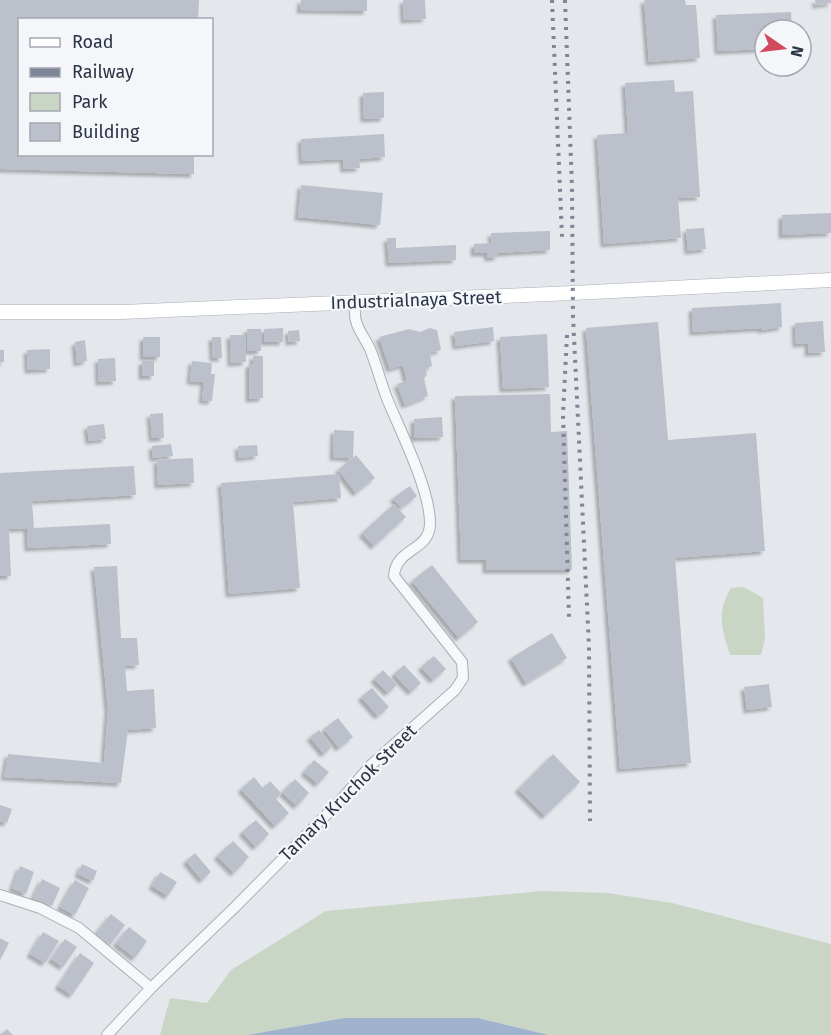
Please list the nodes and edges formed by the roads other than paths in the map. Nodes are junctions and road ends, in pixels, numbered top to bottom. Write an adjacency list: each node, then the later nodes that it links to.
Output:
1 (831, 279): 2 (main road, Industrialnaya Street)
2 (355, 302): 3 (main road, Industrialnaya Street); 5 (street, Tamary Kruchok Street)
3 (0, 312)
4 (0, 895): 5 (street)
5 (151, 988): 6 (street, Tamary Kruchok Street)
6 (107, 1035)

